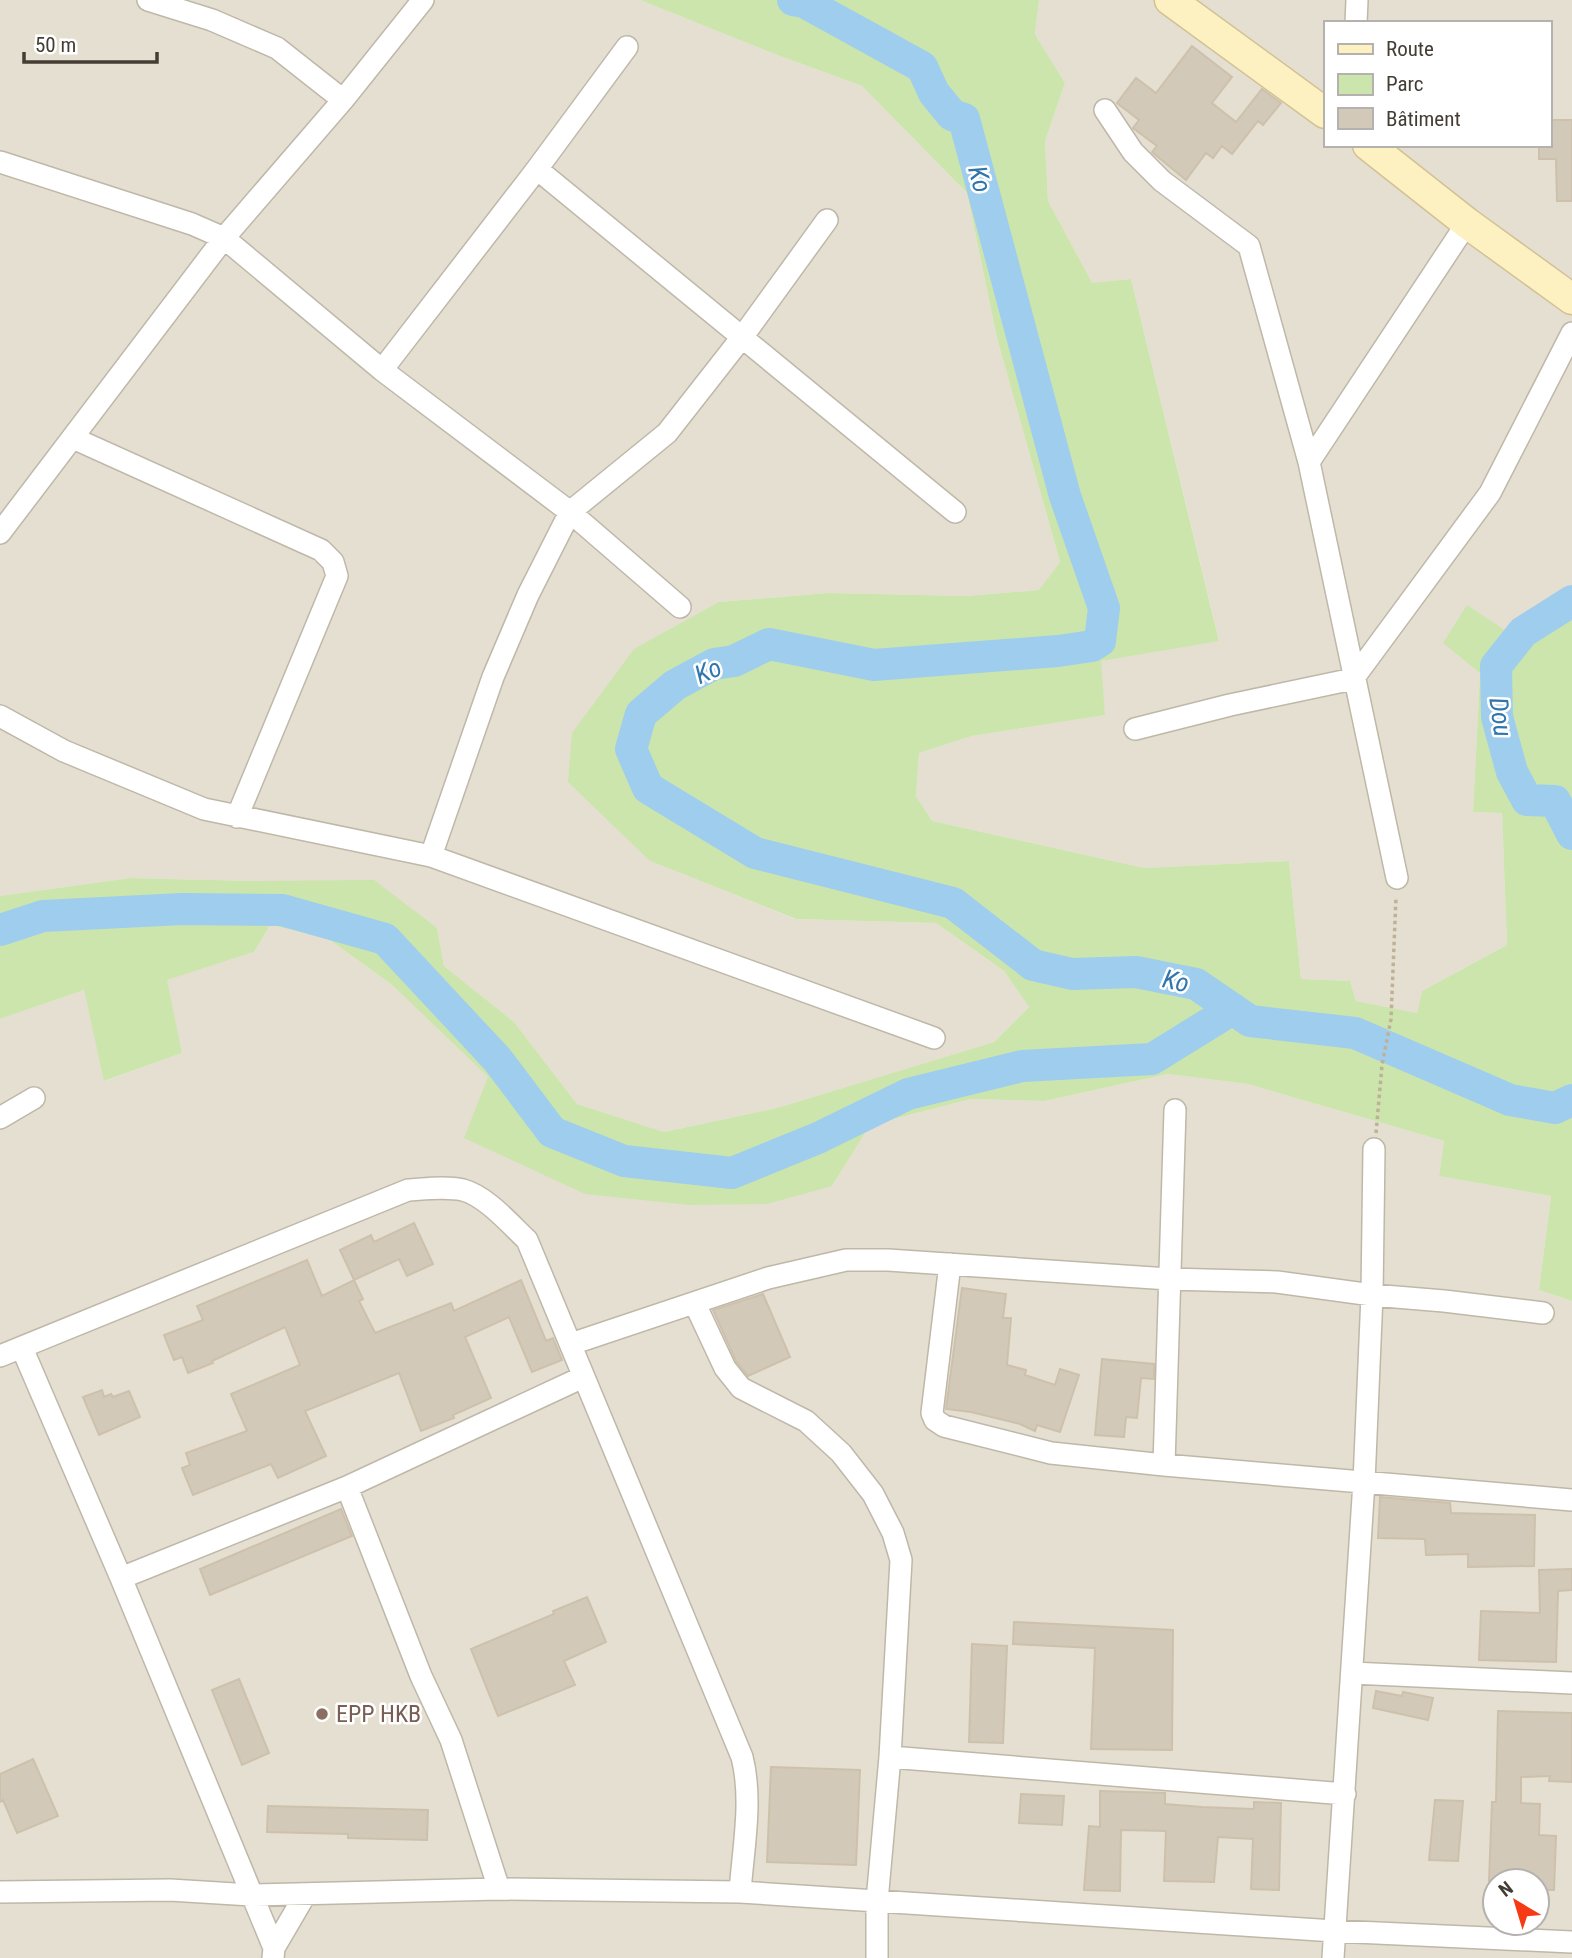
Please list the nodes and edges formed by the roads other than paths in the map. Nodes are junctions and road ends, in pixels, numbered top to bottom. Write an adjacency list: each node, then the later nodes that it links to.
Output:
1 (148, 0): 7 (street)
2 (423, 0): 7 (street)
3 (1170, 0): 9 (main road)
4 (1357, 0): 5 (street)
5 (1356, 21)
6 (626, 47): 12 (street)
7 (343, 100): 15 (street)
8 (1105, 110): 21 (street)
9 (1324, 112)
10 (1371, 147): 14 (main road)
11 (0, 162): 15 (street)
12 (537, 169): 18 (street); 19 (street)
13 (827, 220): 18 (street)
14 (1467, 223): 16 (main road); 21 (street)
15 (224, 238): 19 (street); 20 (street)
16 (1572, 299)
17 (1572, 333): 26 (street)
18 (743, 336): 22 (street); 23 (street)
19 (382, 370): 22 (street)
20 (73, 438): 24 (street); 29 (street)
21 (1309, 462): 26 (street)
22 (570, 512): 25 (street); 30 (street)
23 (955, 512)
24 (0, 533)
25 (680, 607)
26 (1353, 679): 28 (street); 31 (street)
27 (0, 716): 29 (street)
28 (1135, 729)
29 (237, 817): 30 (street)
30 (431, 856): 32 (street)
31 (1397, 877)
32 (933, 1038)
33 (34, 1098): 35 (street)
34 (1175, 1110): 38 (street)
35 (0, 1118)
36 (1374, 1149): 39 (street)
37 (950, 1264): 38 (street); 40 (street); 46 (street)
38 (1169, 1279): 39 (street); 46 (street)
39 (1372, 1295): 41 (street); 47 (street)
40 (695, 1304): 42 (street); 53 (street)
41 (1543, 1313)
42 (571, 1344): 43 (street); 45 (street)
43 (22, 1348): 44 (street); 50 (street)
44 (0, 1356)
45 (583, 1377): 48 (street); 57 (street)
46 (1164, 1465): 47 (street)
47 (1364, 1482): 49 (street); 51 (street)
48 (347, 1487): 50 (street); 55 (street)
49 (1572, 1500)
50 (121, 1578): 58 (street)
51 (1352, 1673): 52 (street); 54 (street)
52 (1572, 1683)
53 (890, 1757): 54 (street); 60 (street)
54 (1345, 1794): 61 (street)
55 (499, 1889): 57 (street); 59 (street)
56 (0, 1892): 58 (street)
57 (740, 1892): 60 (street)
58 (251, 1895): 59 (street); 63 (street)
59 (305, 1895): 63 (street)
60 (877, 1901): 61 (street); 64 (street)
61 (1334, 1931): 62 (street); 65 (street)
62 (1572, 1942)
63 (274, 1953)
64 (877, 1958)
65 (1333, 1958)

